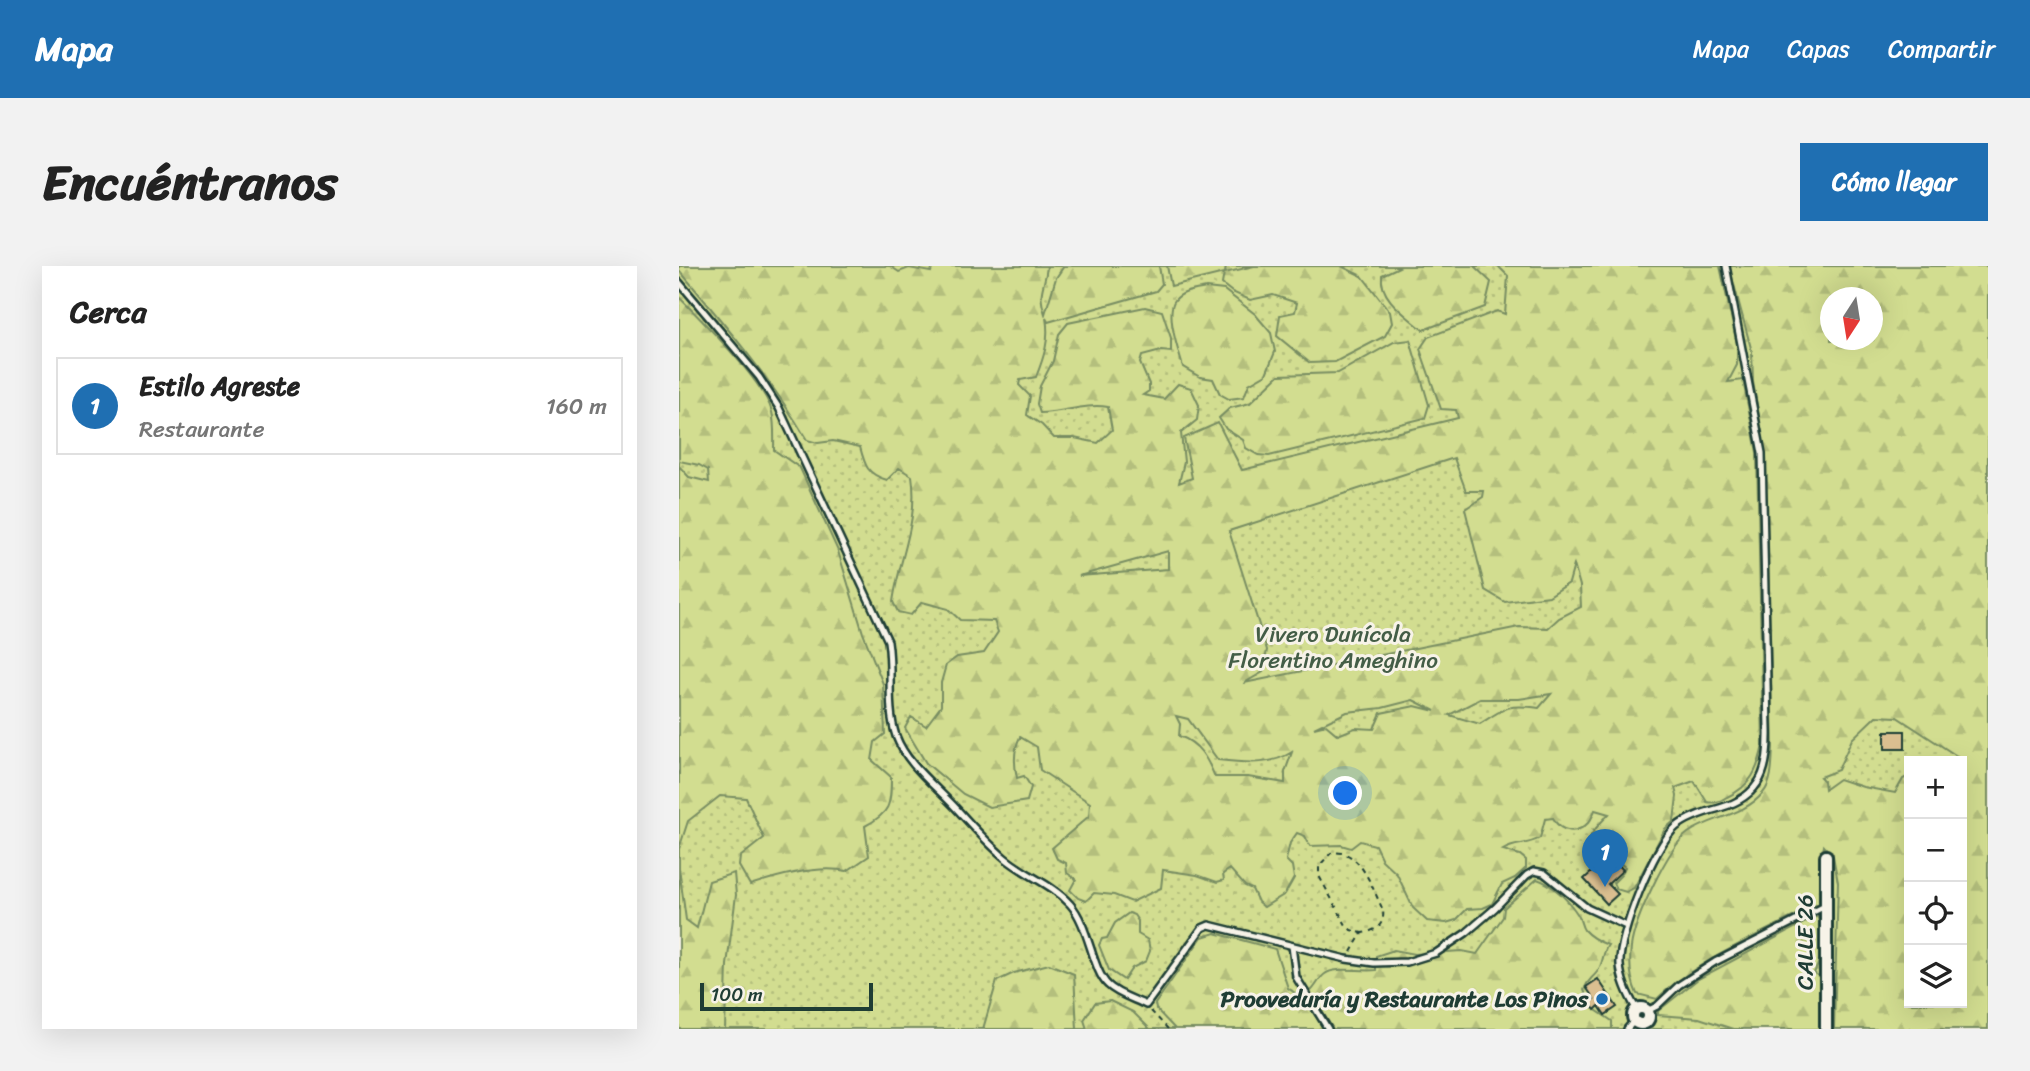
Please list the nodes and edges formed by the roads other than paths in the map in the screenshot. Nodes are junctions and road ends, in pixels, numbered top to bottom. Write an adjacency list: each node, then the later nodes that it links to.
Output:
1 (1725, 266): 5 (lane)
2 (679, 282): 6 (lane)
3 (1826, 856): 4 (street, CALLE 26)
4 (1827, 905): 7 (lane); 9 (street, CALLE 26)
5 (1626, 926): 6 (lane); 7 (lane)
6 (1292, 946): 8 (lane)
7 (1636, 1018)
8 (1328, 1029)
9 (1826, 1029)

